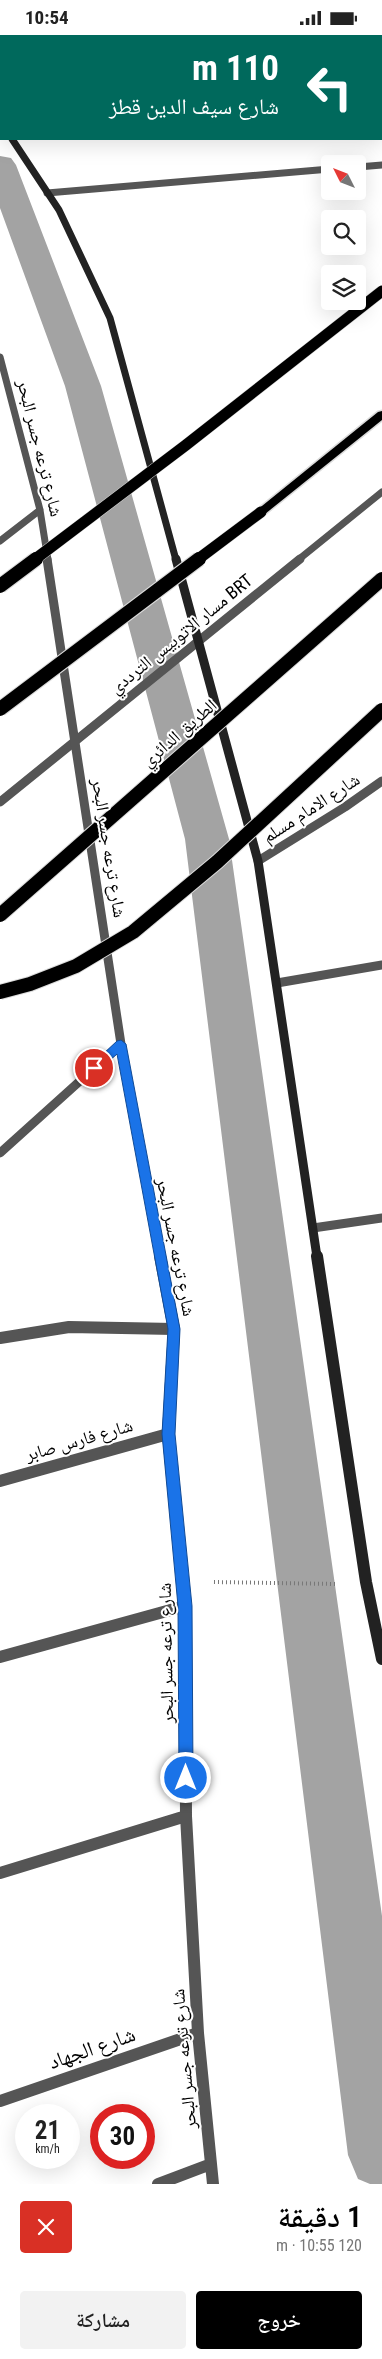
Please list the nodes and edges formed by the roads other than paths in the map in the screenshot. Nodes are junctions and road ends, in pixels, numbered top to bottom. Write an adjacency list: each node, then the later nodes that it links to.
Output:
1 (13, 140): 5 (street)
2 (382, 165): 3 (street)
3 (366, 166)
4 (321, 170): 5 (street)
5 (47, 193): 18 (street)
6 (382, 291): 13 (highway, bridge)
7 (0, 357): 10 (street, شارع ترعه جسر البحر)
8 (382, 414): 14 (highway, bridge)
9 (382, 492): 17 (street, مسار الاتوبيس الترددي BRT)
10 (40, 510): 11 (street); 23 (street, شارع ترعه جسر البحر)
11 (0, 541)
12 (382, 579): 19 (highway, الطريق الدائري, bridge)
13 (0, 586)
14 (0, 709)
15 (382, 710): 22 (highway, bridge)
16 (382, 781): 18 (street, شارع الامام مسلم)
17 (0, 802)
18 (258, 861): 21 (street)
19 (0, 915)
20 (382, 965): 21 (street)
21 (277, 983): 26 (street)
22 (0, 992)
23 (121, 1044): 24 (street); 27 (street, شارع ترعه جسر البحر)
24 (0, 1153)
25 (382, 1217): 26 (street)
26 (313, 1228): 32 (street)
27 (174, 1329): 28 (street); 29 (street, شارع ترعه جسر البحر)
28 (0, 1338)
29 (168, 1434): 30 (street, شارع فارس صابر); 31 (street, شارع ترعه جسر البحر)
30 (0, 1481)
31 (185, 1606): 33 (street); 35 (street, شارع ترعه جسر البحر)
32 (378, 1624): 34 (street)
33 (0, 1657)
34 (382, 1659)
35 (186, 1816): 36 (street); 37 (street, شارع ترعه جسر البحر)
36 (0, 1873)
37 (198, 2033): 38 (street, شارع الجهاد); 39 (street, شارع ترعه جسر البحر)
38 (0, 2101)
39 (211, 2165): 40 (street); 41 (street, شارع ترعه جسر البحر)
40 (158, 2184)
41 (213, 2184)

